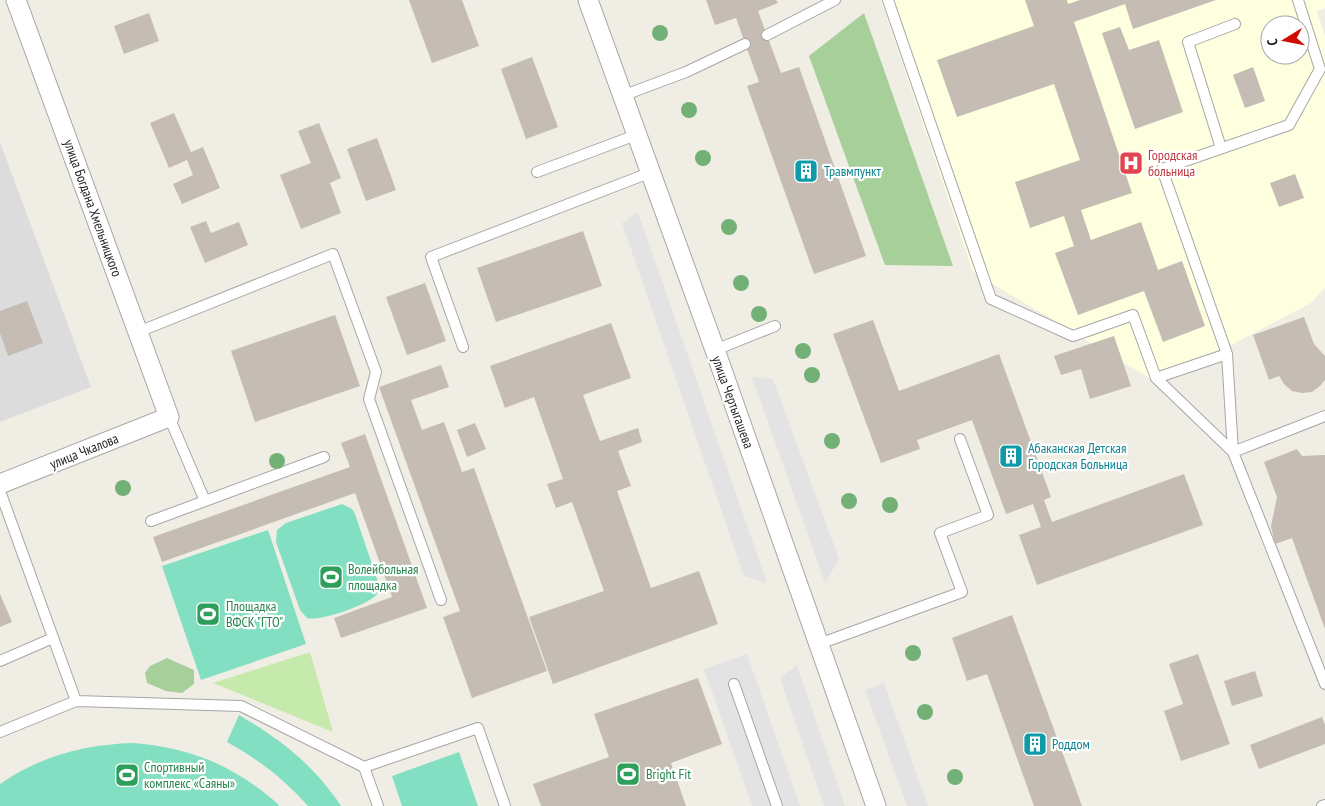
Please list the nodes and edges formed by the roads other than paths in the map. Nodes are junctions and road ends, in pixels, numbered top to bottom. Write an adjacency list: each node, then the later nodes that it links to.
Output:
1 (16, 0): 15 (street, улица Богдана Хмельницкого)
2 (588, 0): 9 (street, улица Чертыгашева)
3 (835, 0): 7 (lane)
4 (888, 0): 19 (lane)
5 (1298, 0): 11 (lane)
6 (1235, 24): 11 (lane)
7 (767, 35)
8 (745, 44): 9 (lane)
9 (622, 96): 10 (street, улица Чертыгашева)
10 (636, 135): 12 (lane); 13 (street, улица Чертыгашева)
11 (1221, 148): 18 (lane)
12 (537, 172)
13 (649, 173): 16 (lane); 17 (street, улица Чертыгашева)
14 (775, 326): 17 (lane)
15 (138, 332): 21 (street, улица Богдана Хмельницкого); 29 (lane)
16 (463, 347)
17 (715, 350): 31 (street, улица Чертыгашева)
18 (1227, 354): 19 (lane); 23 (lane)
19 (1156, 378): 23 (lane)
20 (1325, 416): 23 (lane)
21 (169, 417): 25 (street, улица Чкалова); 27 (lane)
22 (960, 439): 31 (lane)
23 (1233, 452): 33 (lane)
24 (324, 457): 27 (lane)
25 (0, 484)
26 (0, 491): 30 (lane)
27 (205, 501): 28 (lane)
28 (152, 521)
29 (441, 600)
30 (53, 638): 32 (lane); 36 (lane)
31 (819, 644): 42 (street, улица Чертыгашева)
32 (0, 660)
33 (1323, 673): 35 (lane)
34 (734, 684): 41 (lane)
35 (1325, 684)
36 (76, 701): 37 (lane); 38 (lane)
37 (0, 732)
38 (364, 767): 39 (lane); 40 (lane)
39 (378, 806)
40 (505, 806)
41 (776, 806)
42 (876, 806)

